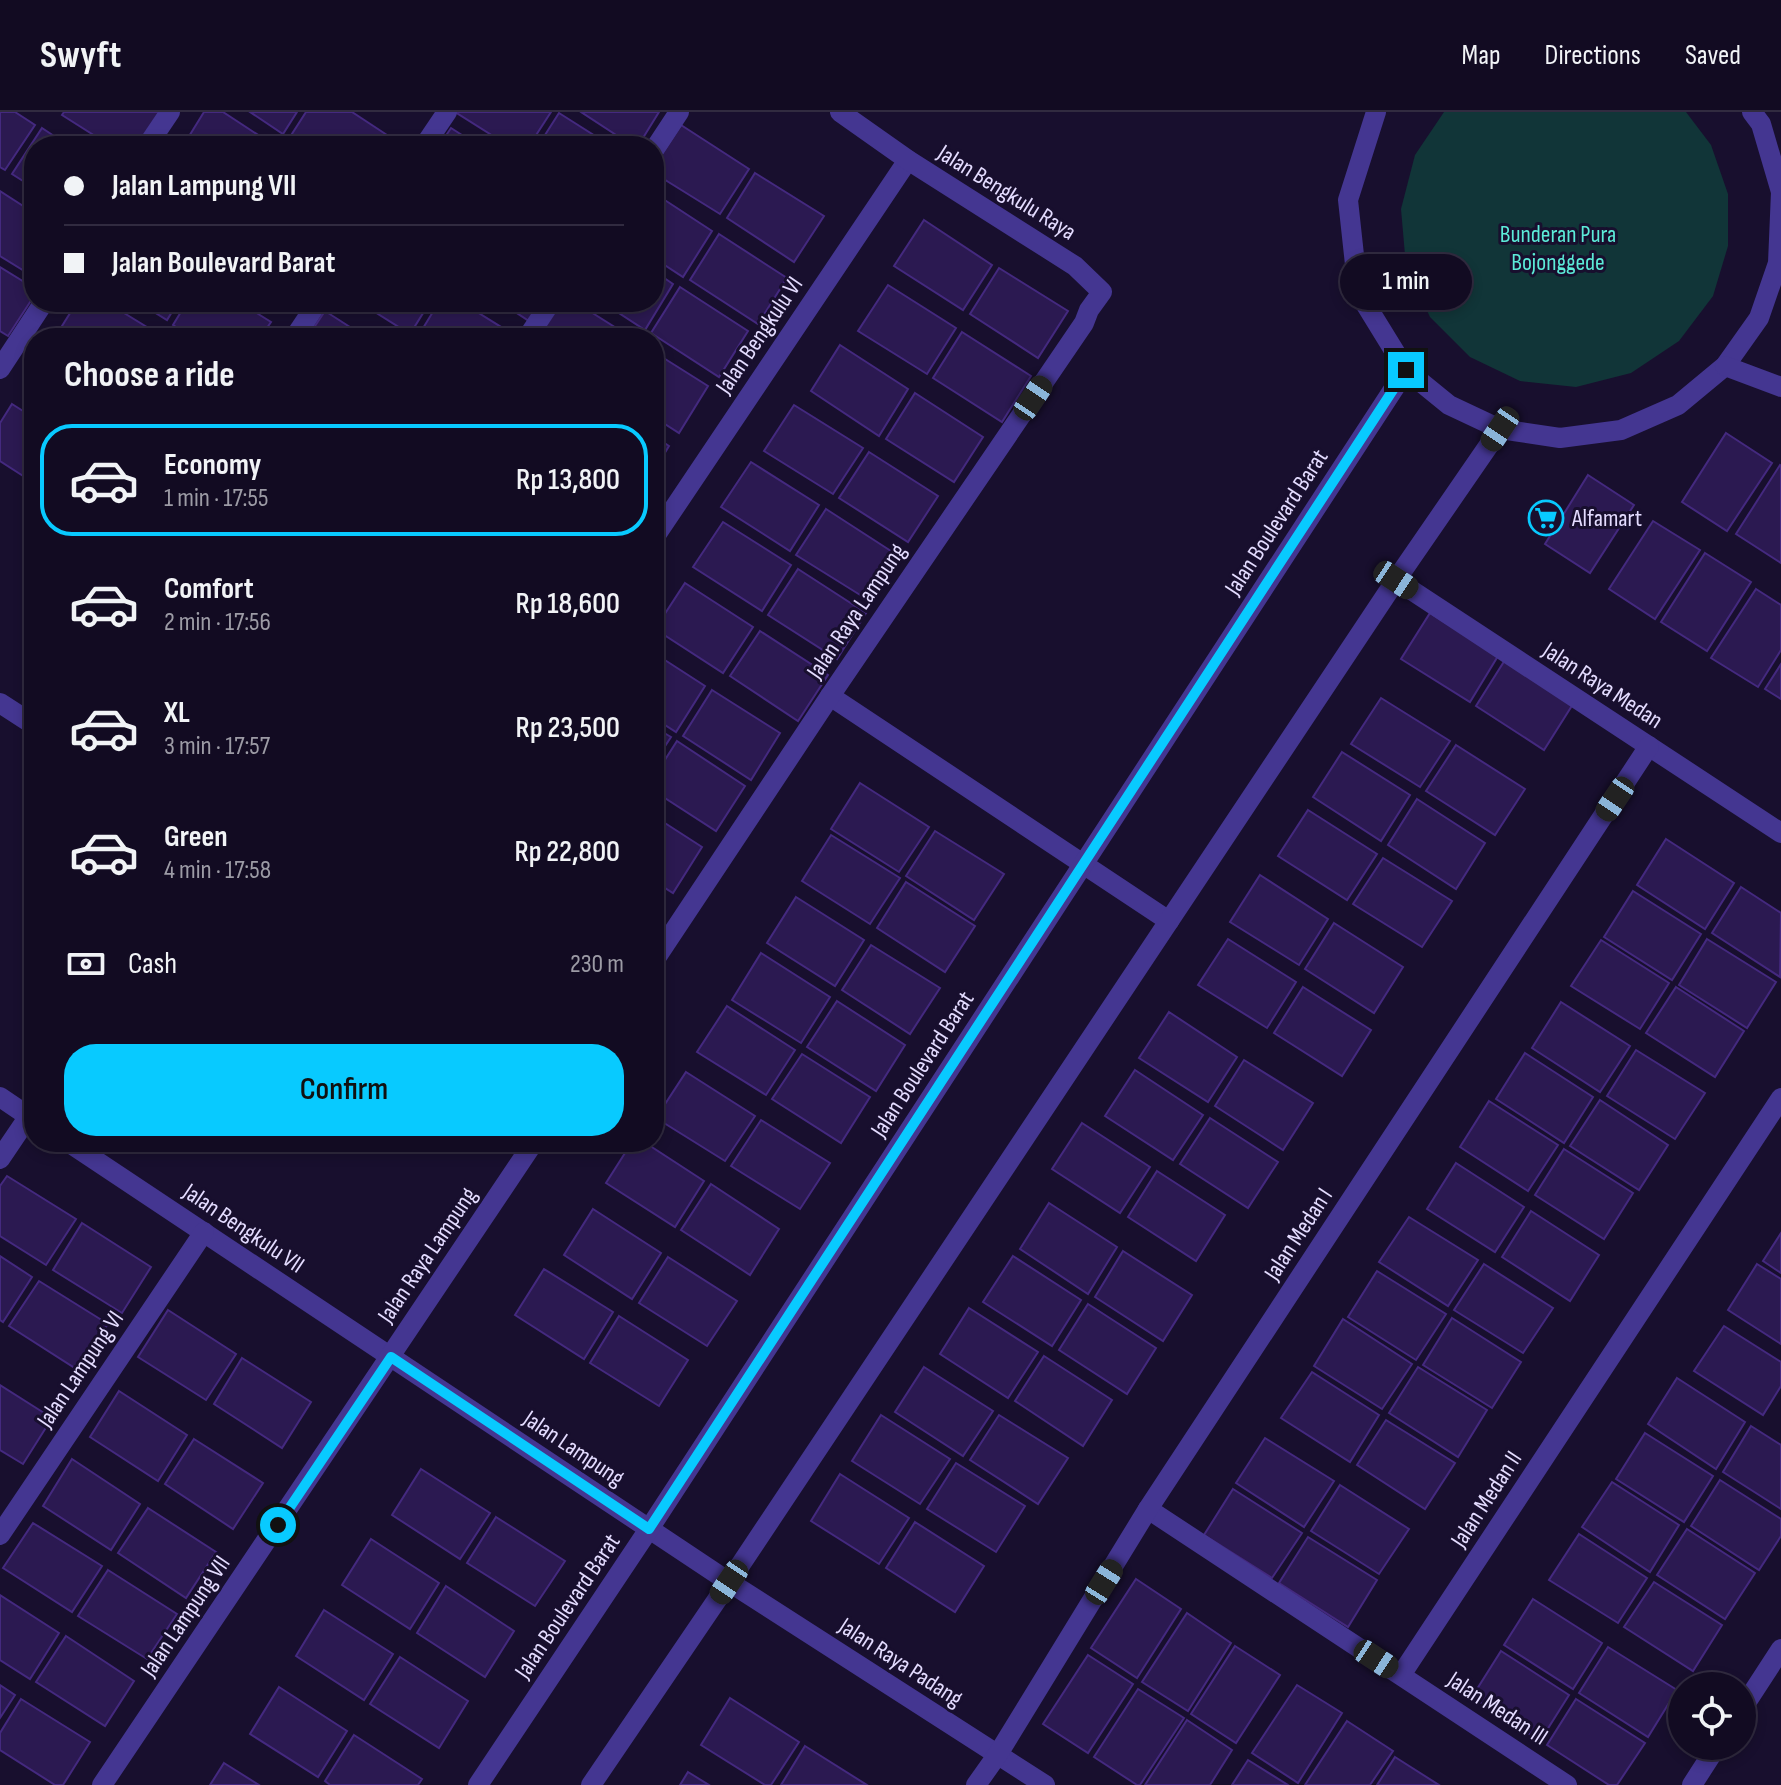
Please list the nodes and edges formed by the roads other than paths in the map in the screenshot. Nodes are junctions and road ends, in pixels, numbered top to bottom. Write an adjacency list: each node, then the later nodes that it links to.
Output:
1 (170, 112): 7 (street)
2 (447, 112): 8 (street)
3 (679, 112): 9 (street)
4 (840, 112): 10 (street, Jalan Bengkulu Raya)
5 (1375, 112): 16 (street)
6 (1752, 112): 11 (street)
7 (154, 136)
8 (431, 136)
9 (663, 136)
10 (908, 160): 12 (street, Jalan Bengkulu Raya); 19 (street, Jalan Bengkulu VI)
11 (1779, 265): 14 (street)
12 (1102, 292): 21 (street, Jalan Raya Lampung)
13 (24, 332): 15 (street)
14 (1725, 366): 17 (street); 18 (street)
15 (0, 369)
16 (1406, 370): 18 (street); 26 (street, Jalan Boulevard Barat)
17 (1781, 387)
18 (1500, 429): 20 (street)
19 (664, 523)
20 (1396, 580): 24 (street, Jalan Raya Medan); 27 (street)
21 (830, 696): 26 (street); 28 (street, Jalan Raya Lampung)
22 (0, 703): 23 (street)
23 (24, 718)
24 (1649, 746): 25 (street, Jalan Raya Medan); 38 (street, Jalan Medan I)
25 (1781, 833)
26 (1083, 865): 27 (street); 39 (street, Jalan Boulevard Barat)
27 (1169, 921): 41 (street)
28 (664, 946)
29 (0, 1097): 31 (street)
30 (1781, 1098): 43 (street, Jalan Medan II)
31 (24, 1113)
32 (24, 1128): 35 (street)
33 (83, 1152): 36 (street, Jalan Bengkulu VII)
34 (527, 1152): 37 (street, Jalan Raya Lampung)
35 (0, 1159)
36 (204, 1232): 37 (street, Jalan Bengkulu VII); 40 (street, Jalan Lampung VI)
37 (391, 1357): 39 (street, Jalan Lampung); 47 (street, Jalan Lampung VII)
38 (1148, 1509): 43 (street); 45 (street, Jalan Medan I)
39 (649, 1529): 41 (street, Jalan Lampung); 48 (street, Jalan Boulevard Barat)
40 (0, 1535)
41 (729, 1582): 45 (street, Jalan Raya Padang); 49 (street)
42 (1781, 1649): 44 (street)
43 (1401, 1675): 52 (street, Jalan Medan III)
44 (1756, 1687)
45 (998, 1754): 50 (street, Jalan Medan I); 51 (street, Jalan Raya Padang)
46 (1708, 1760): 53 (street)
47 (102, 1785)
48 (478, 1785)
49 (591, 1785)
50 (976, 1785)
51 (1045, 1785)
52 (1567, 1785)
53 (1692, 1785)

